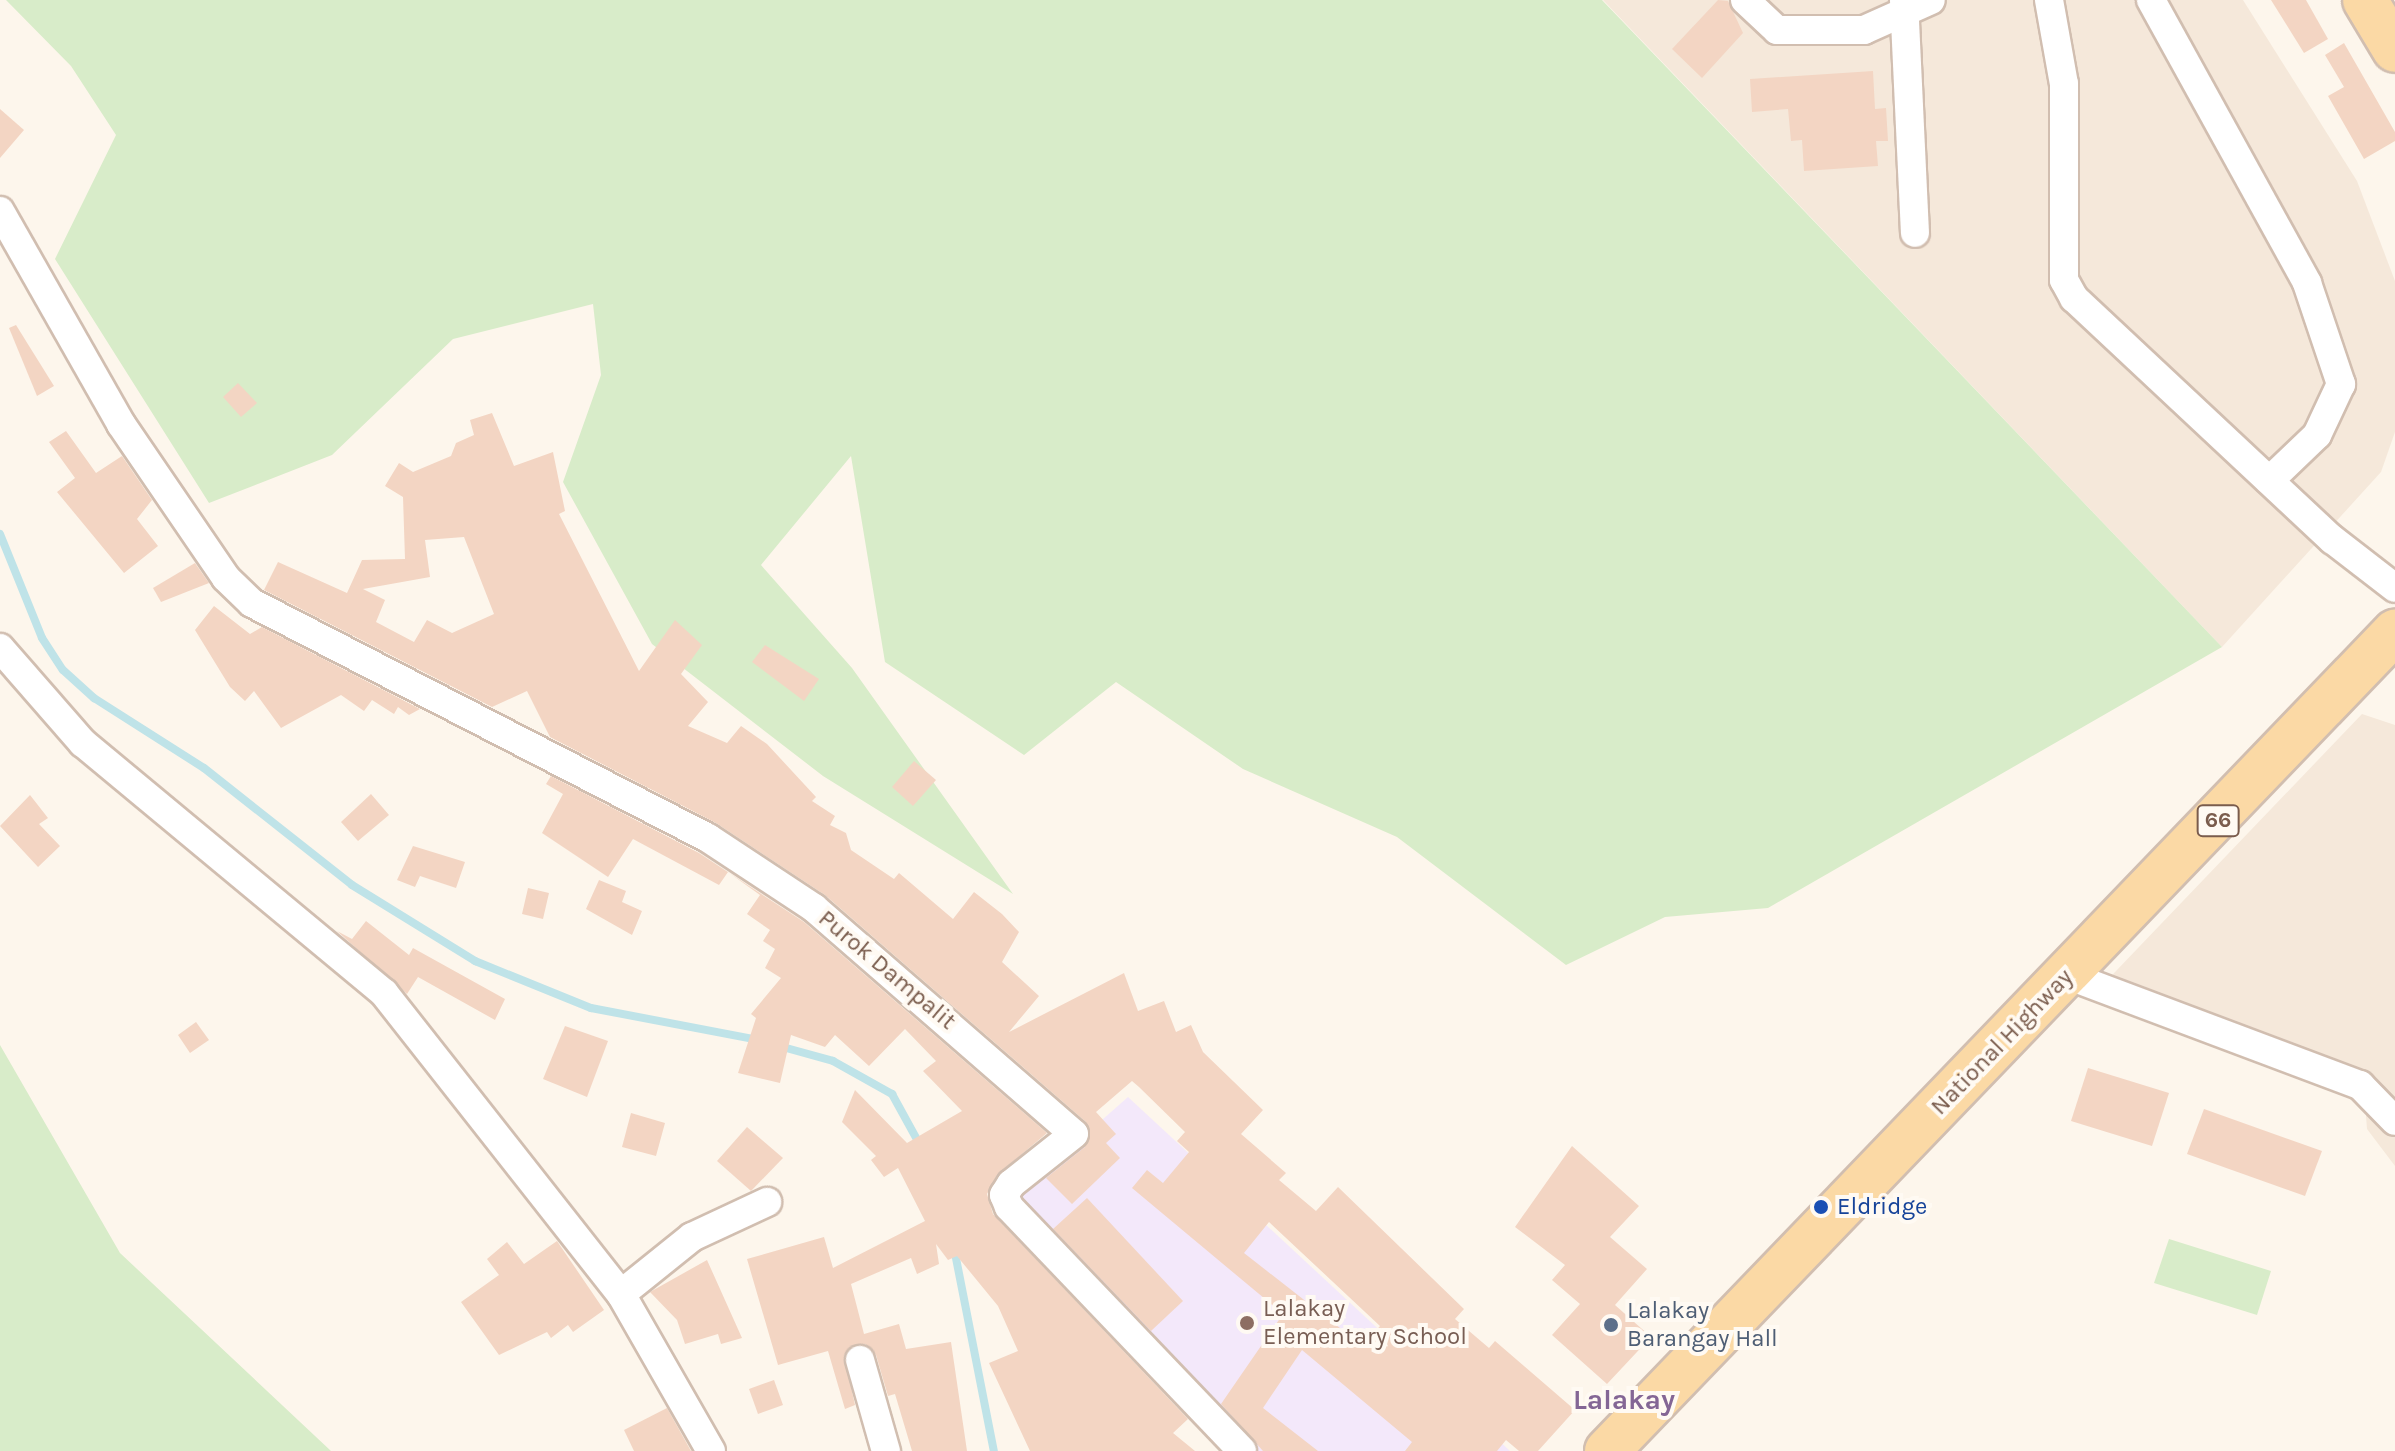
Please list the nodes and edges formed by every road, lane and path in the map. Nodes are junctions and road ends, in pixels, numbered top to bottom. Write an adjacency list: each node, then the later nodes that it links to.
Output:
1 (1931, 0): 6 (street)
2 (2049, 0): 10 (street)
3 (2151, 0): 10 (street)
4 (2365, 0): 7 (main road)
5 (1753, 4): 6 (street)
6 (1904, 5): 9 (street)
7 (2395, 50)
8 (0, 211): 21 (street, Purok Dampalit)
9 (1915, 233)
10 (2269, 481): 11 (street)
11 (2395, 588)
12 (2395, 632): 14 (main road, National Highway / 66)
13 (0, 648): 17 (street)
14 (2067, 975): 15 (street); 22 (main road, National Highway / 66)
15 (2395, 1121)
16 (767, 1202): 17 (street)
17 (621, 1294): 19 (street)
18 (860, 1360): 20 (street)
19 (711, 1451)
20 (886, 1451)
21 (1242, 1451)
22 (1607, 1451)

